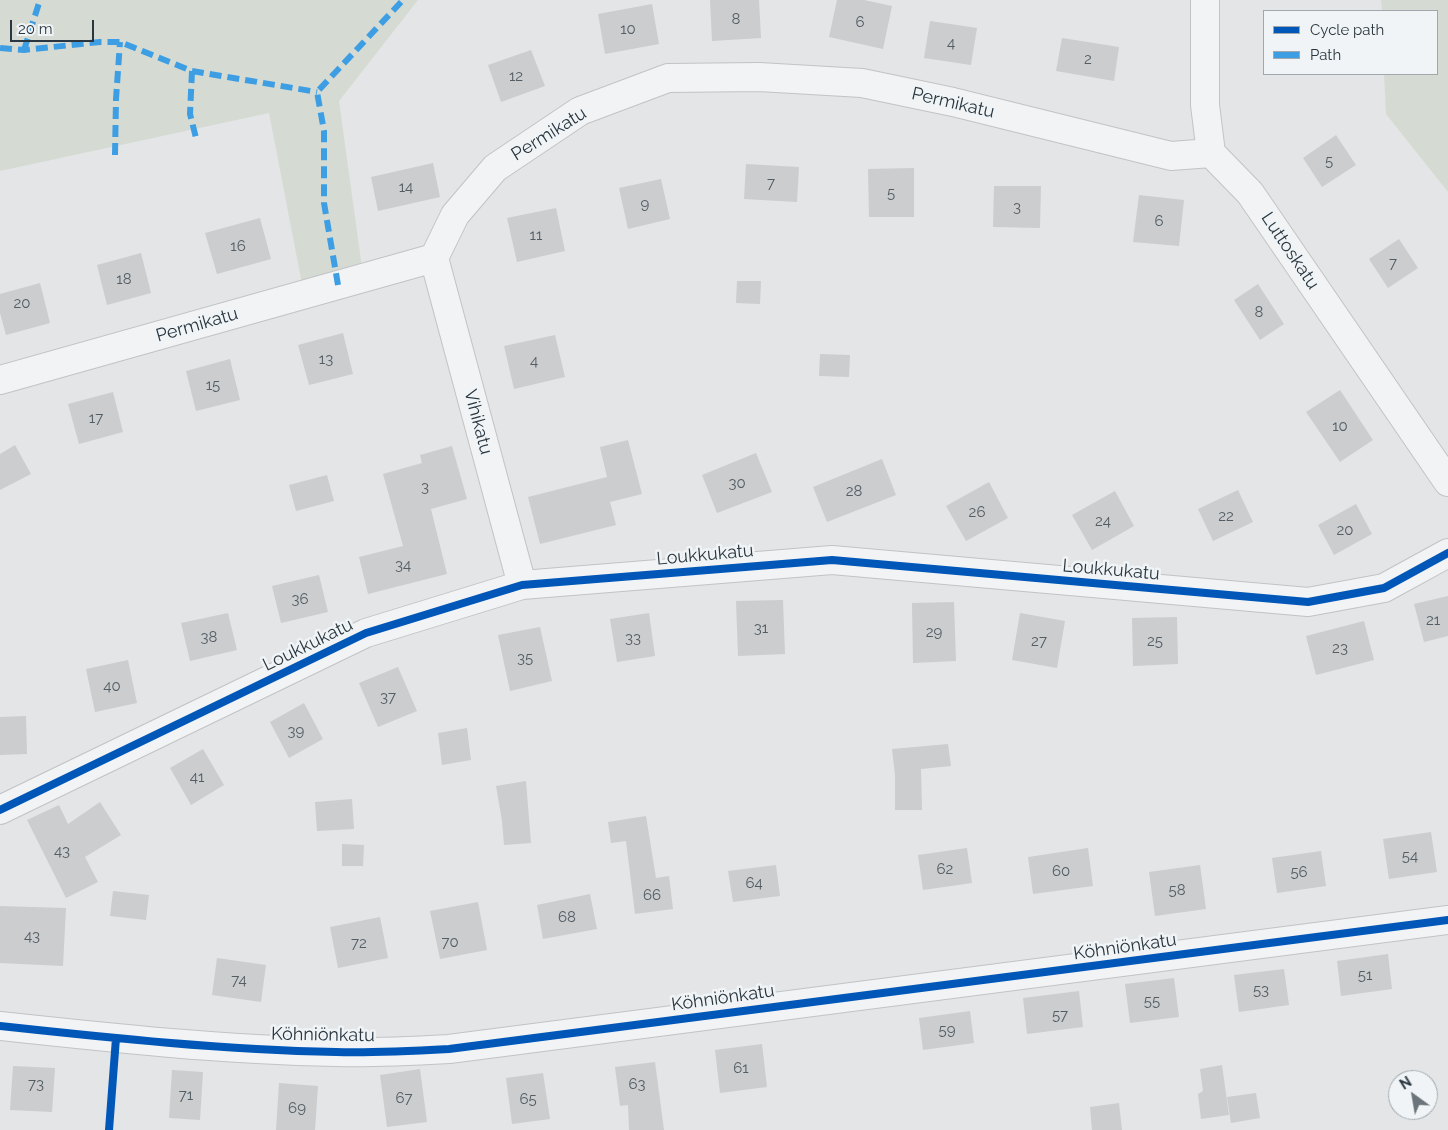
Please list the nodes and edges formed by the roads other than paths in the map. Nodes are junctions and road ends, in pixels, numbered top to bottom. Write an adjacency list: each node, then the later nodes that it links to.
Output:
1 (1205, 0): 2 (street)
2 (1211, 153): 3 (street, Permikatu); 5 (street, Luttoskatu)
3 (434, 258): 4 (street, Permikatu); 7 (street, Vihikatu)
4 (0, 380)
5 (1448, 482)
6 (1448, 553): 7 (street, Loukkukatu)
7 (522, 585): 8 (street, Loukkukatu)
8 (0, 810)
9 (1448, 920): 10 (street, Köhniönkatu)
10 (0, 1026)

